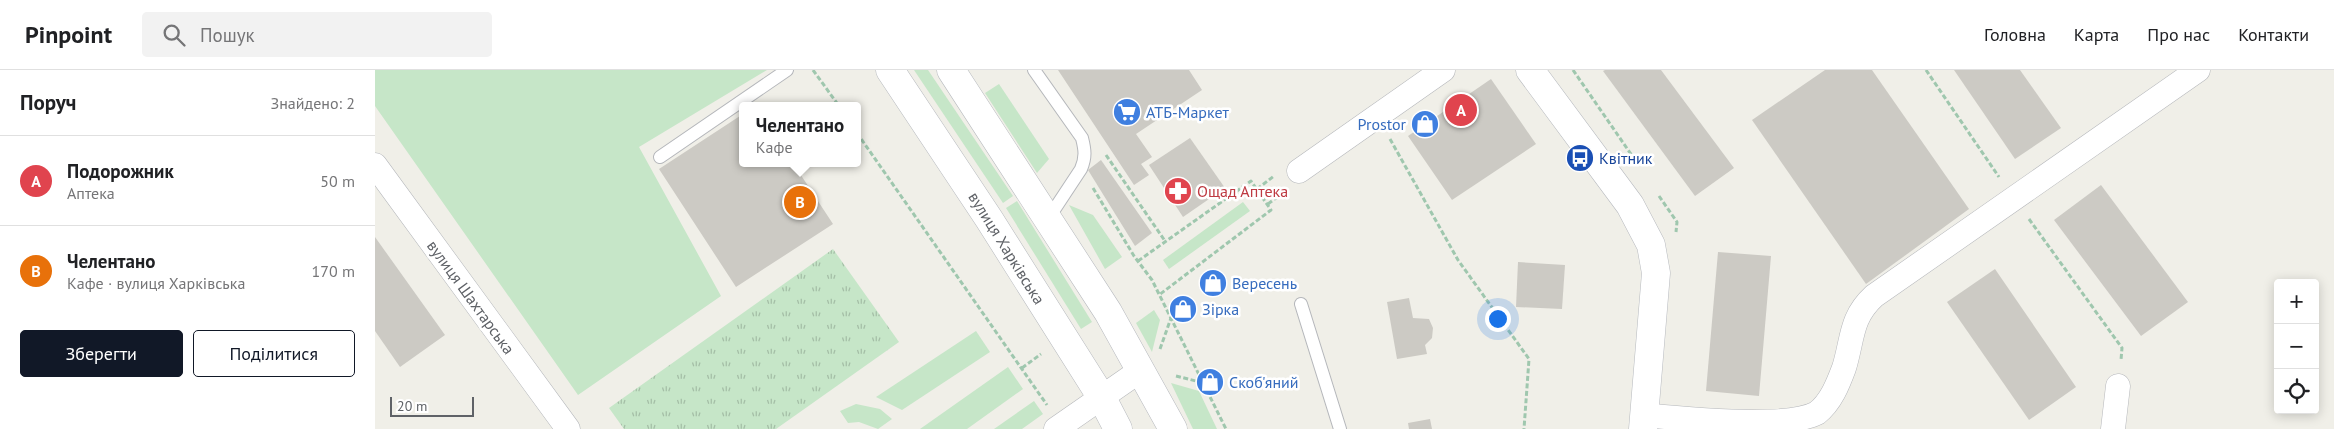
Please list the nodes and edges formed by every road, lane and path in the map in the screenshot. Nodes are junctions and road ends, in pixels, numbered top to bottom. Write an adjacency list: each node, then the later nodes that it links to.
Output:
1 (787, 70): 10 (lane)
2 (813, 70): 11 (path)
3 (890, 70): 29 (street, вулиця Харківська)
4 (951, 70): 21 (street)
5 (1034, 70): 18 (lane)
6 (1443, 70): 13 (street)
7 (1530, 70): 30 (street)
8 (1927, 70): 20 (path)
9 (2198, 70): 20 (street)
10 (740, 102)
11 (836, 102)
12 (739, 103): 16 (lane)
13 (1377, 116): 19 (street); 37 (path)
14 (861, 139): 31 (path)
15 (1104, 151): 22 (path)
16 (660, 157)
17 (375, 165): 32 (street, вулиця Шахтарська)
18 (1081, 169): 21 (lane); 23 (path)
19 (1299, 171)
20 (2013, 197): 28 (path); 30 (street)
21 (1048, 219): 27 (street)
22 (1165, 241): 23 (path); 24 (path)
23 (1138, 260): 24 (path)
24 (1159, 295): 26 (path)
25 (1301, 304): 36 (lane)
26 (1171, 318): 27 (path); 35 (path)
27 (1150, 361): 29 (street); 34 (street)
28 (2118, 386): 38 (street)
29 (1102, 398): 31 (street); 33 (street, вулиця Харківська)
30 (1644, 422)
31 (1059, 427)
32 (568, 429)
33 (1118, 429)
34 (1173, 429)
35 (1226, 429)
36 (1339, 429)
37 (1524, 429)
38 (2113, 429)

